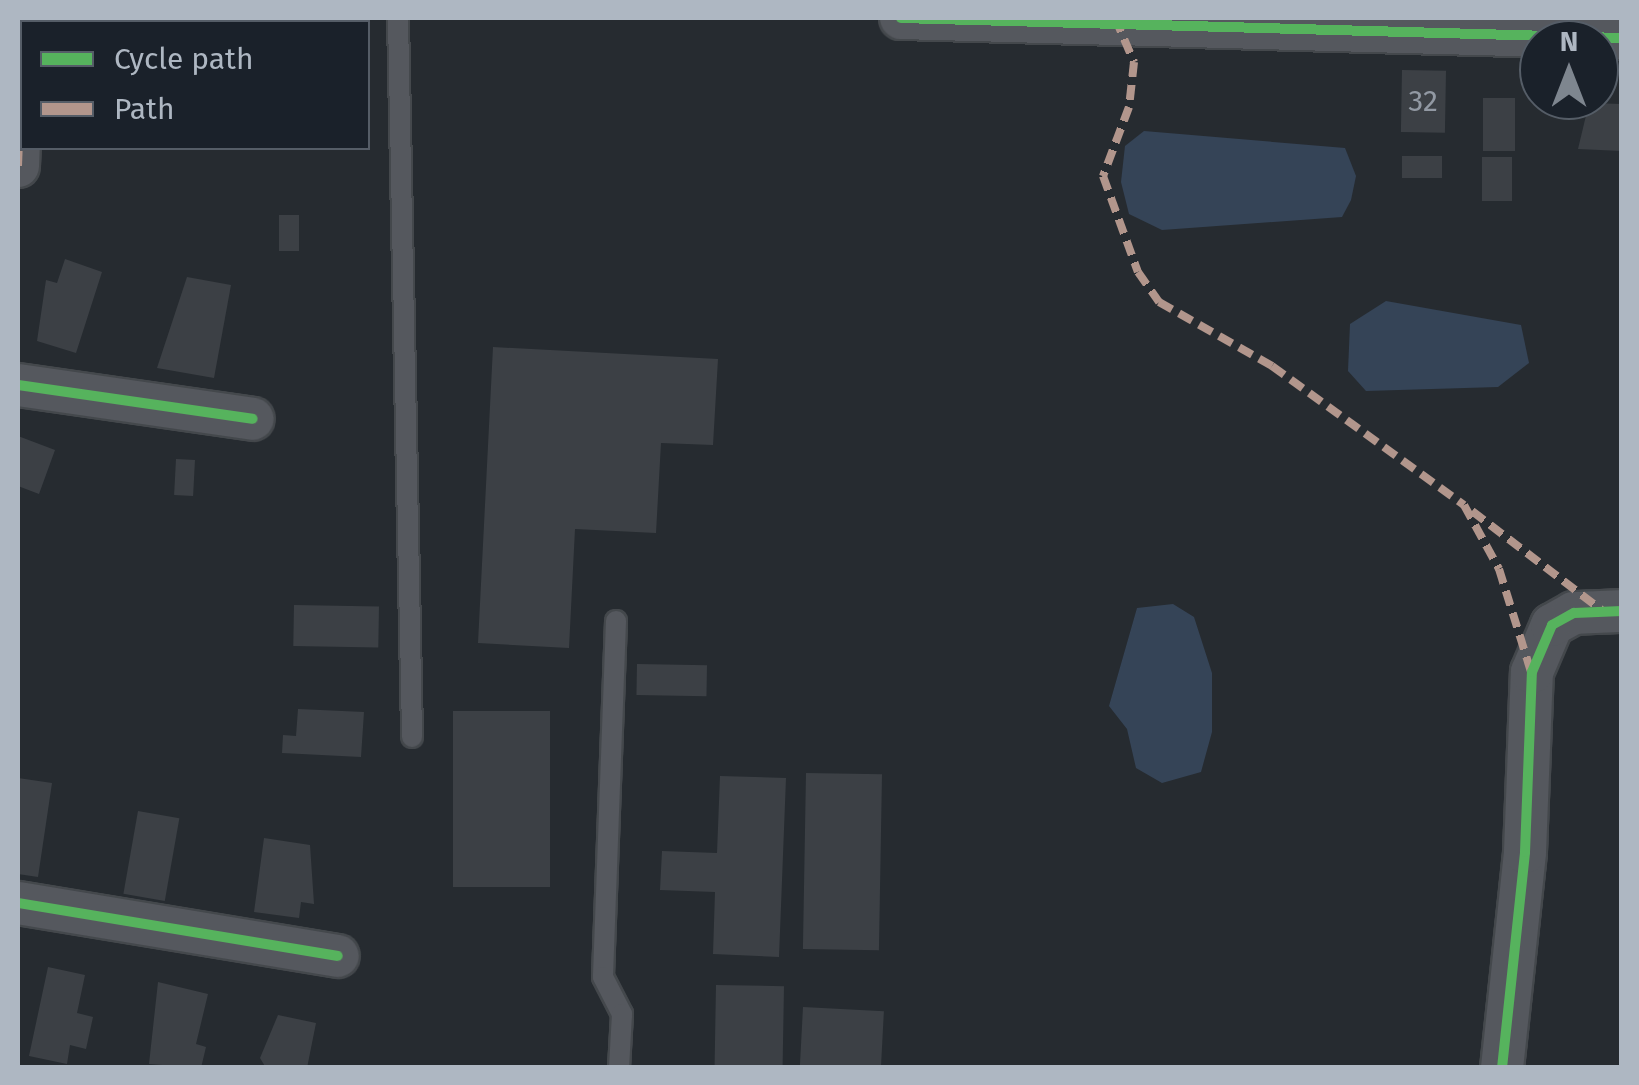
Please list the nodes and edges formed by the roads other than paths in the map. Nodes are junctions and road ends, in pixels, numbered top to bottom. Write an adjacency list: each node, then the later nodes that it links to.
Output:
1 (398, 18): 10 (lane)
2 (901, 18): 3 (street)
3 (1622, 38)
4 (20, 112): 5 (street)
5 (18, 166)
6 (18, 384): 7 (street)
7 (253, 419)
8 (1613, 611): 14 (street)
9 (616, 621): 13 (lane)
10 (412, 737)
11 (18, 903): 12 (street)
12 (338, 956)
13 (619, 1068)
14 (1502, 1068)

